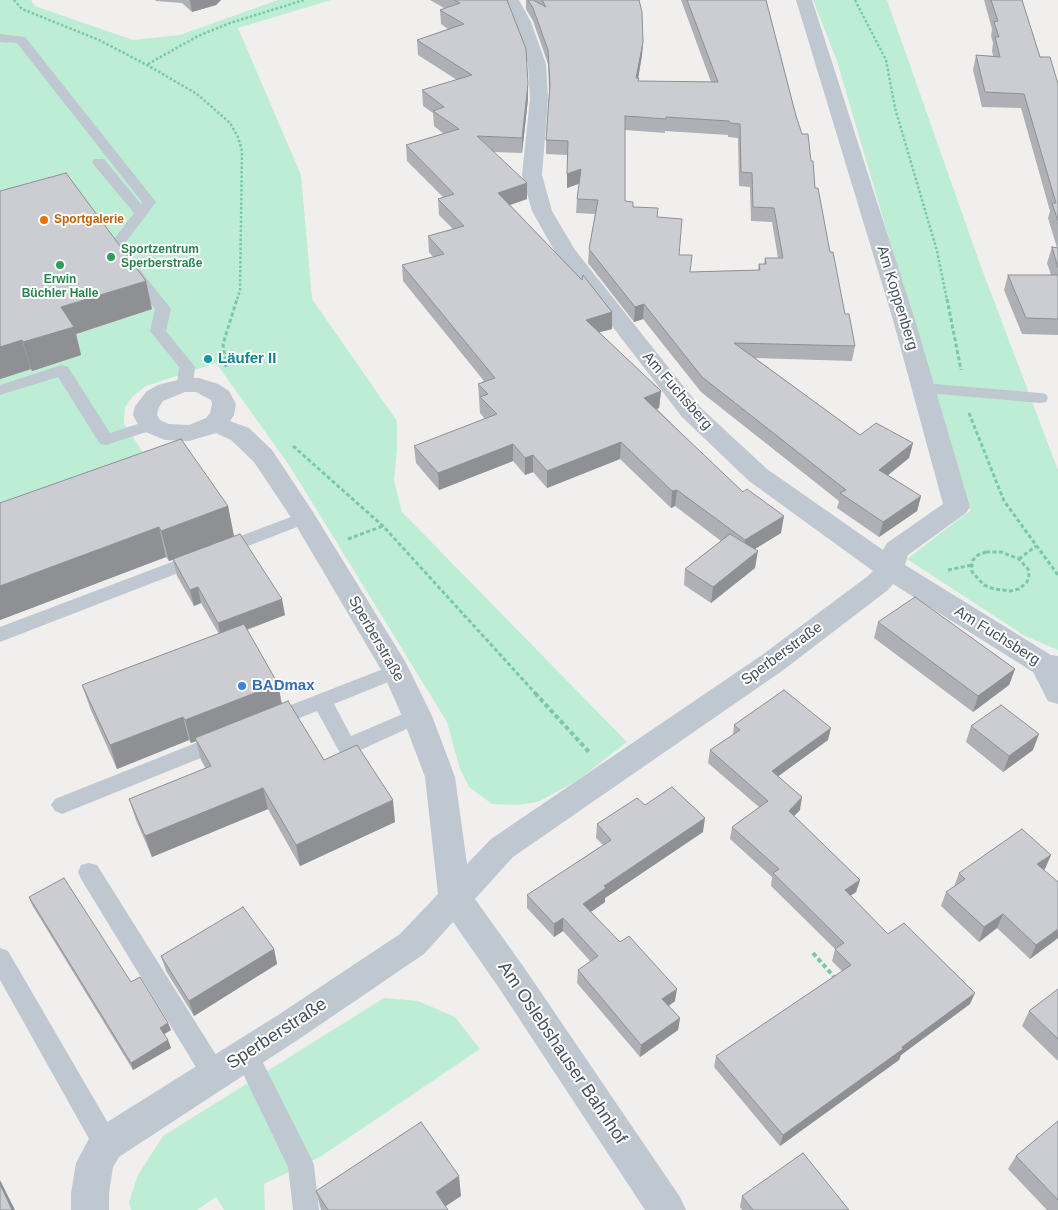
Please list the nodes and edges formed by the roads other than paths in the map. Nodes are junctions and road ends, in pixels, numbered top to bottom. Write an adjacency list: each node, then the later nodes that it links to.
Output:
1 (511, 0): 13 (street, Am Fuchsberg)
2 (804, 0): 7 (street, Am Koppenberg)
3 (0, 38): 5 (lane)
4 (100, 162): 5 (lane)
5 (141, 212): 6 (lane)
6 (185, 385): 10 (street); 11 (street)
7 (923, 388): 9 (lane); 13 (street, Am Koppenberg)
8 (0, 390): 11 (lane)
9 (1040, 398)
10 (215, 423): 11 (street); 12 (street, Sperberstraße)
11 (150, 425)
12 (304, 518): 14 (lane); 16 (street, Sperberstraße)
13 (890, 569): 15 (street, Am Fuchsberg); 22 (street, Sperberstraße)
14 (0, 635)
15 (1051, 666): 17 (street)
16 (396, 671): 18 (lane); 19 (street, Sperberstraße)
17 (1058, 692)
18 (322, 701): 19 (lane); 20 (lane)
19 (417, 716): 22 (street, Sperberstraße)
20 (62, 805)
21 (88, 872): 25 (lane)
22 (455, 898): 24 (street, Sperberstraße); 29 (street, Am Oslebshauser Bahnhof)
23 (0, 958): 26 (lane)
24 (246, 1055): 25 (street, Sperberstraße); 28 (lane)
25 (214, 1074): 26 (street)
26 (106, 1144): 27 (street)
27 (90, 1210)
28 (306, 1210)
29 (668, 1210)

